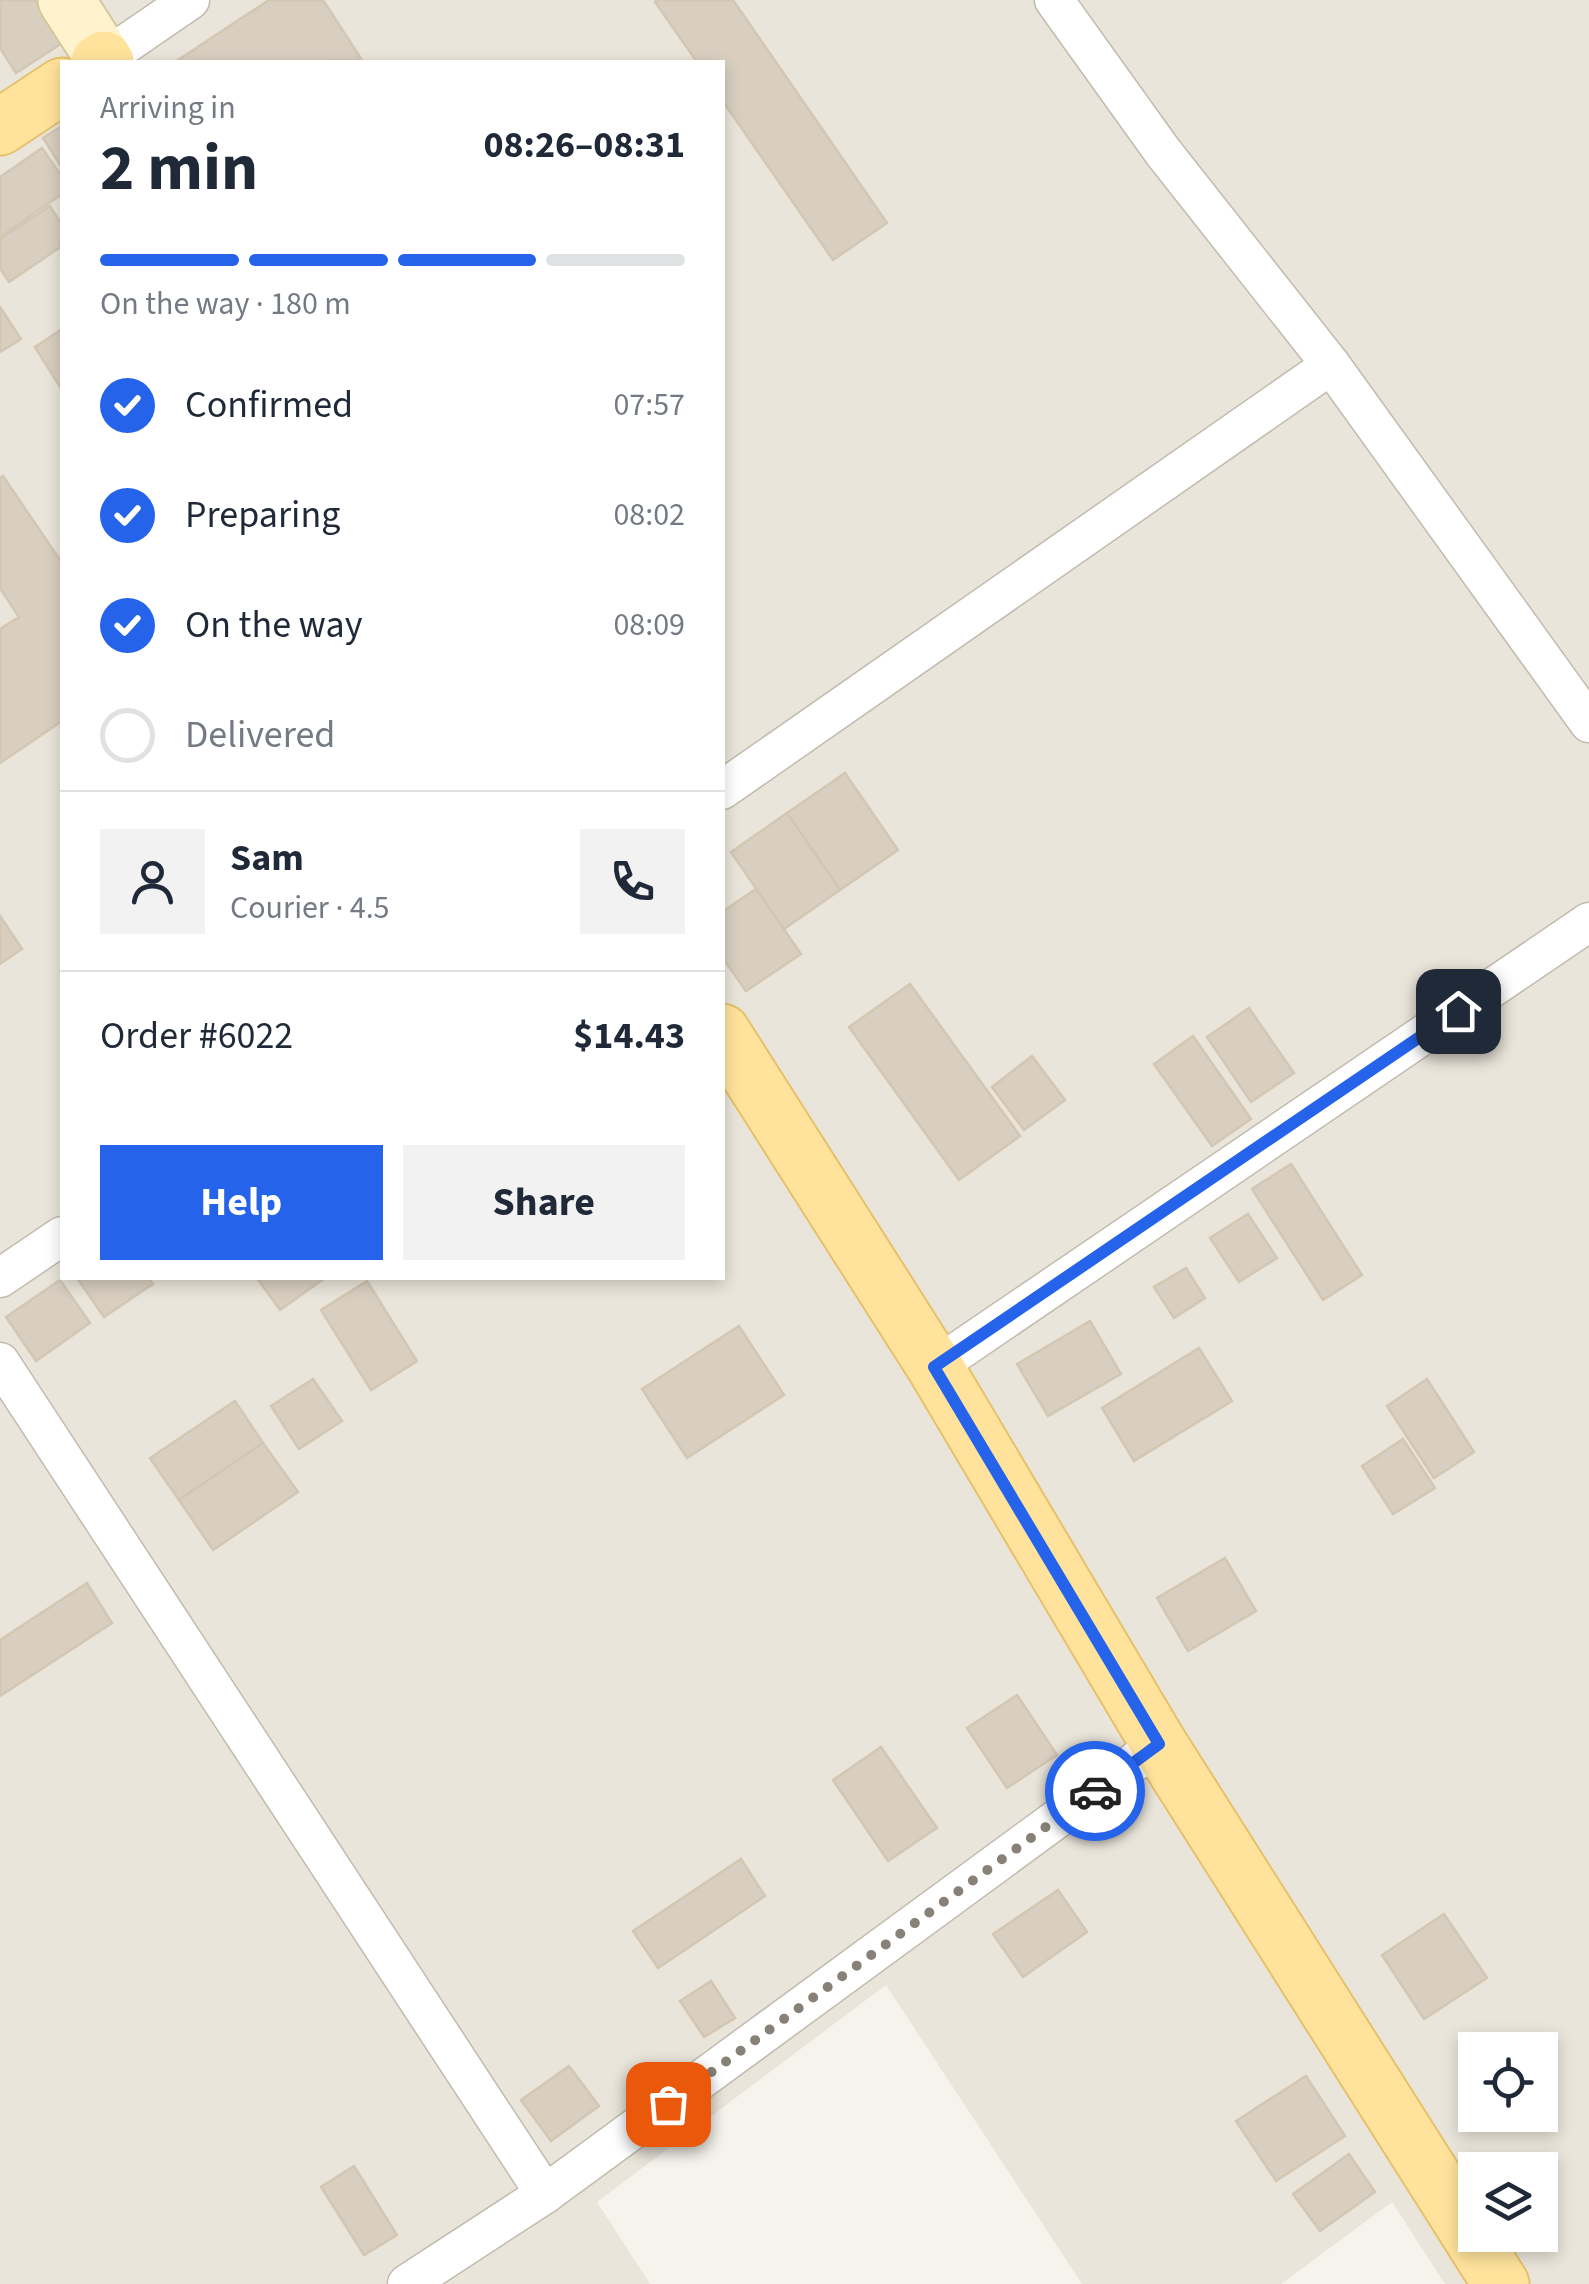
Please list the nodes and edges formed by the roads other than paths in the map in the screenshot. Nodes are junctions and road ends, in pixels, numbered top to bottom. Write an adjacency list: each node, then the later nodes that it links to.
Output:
1 (66, 0): 4 (street)
2 (190, 0): 5 (street)
3 (1054, 0): 8 (street)
4 (90, 60)
5 (104, 60)
6 (60, 89): 7 (main road)
7 (0, 127)
8 (1332, 365): 9 (street); 10 (street)
9 (1589, 724)
10 (725, 788)
11 (1589, 922): 16 (street)
12 (725, 1037): 16 (main road)
13 (60, 1237): 14 (street)
14 (0, 1278)
15 (0, 1362): 18 (street)
16 (934, 1367): 17 (main road)
17 (1159, 1744): 18 (street); 20 (main road)
18 (545, 2194): 19 (street)
19 (407, 2284)
20 (1501, 2284)

